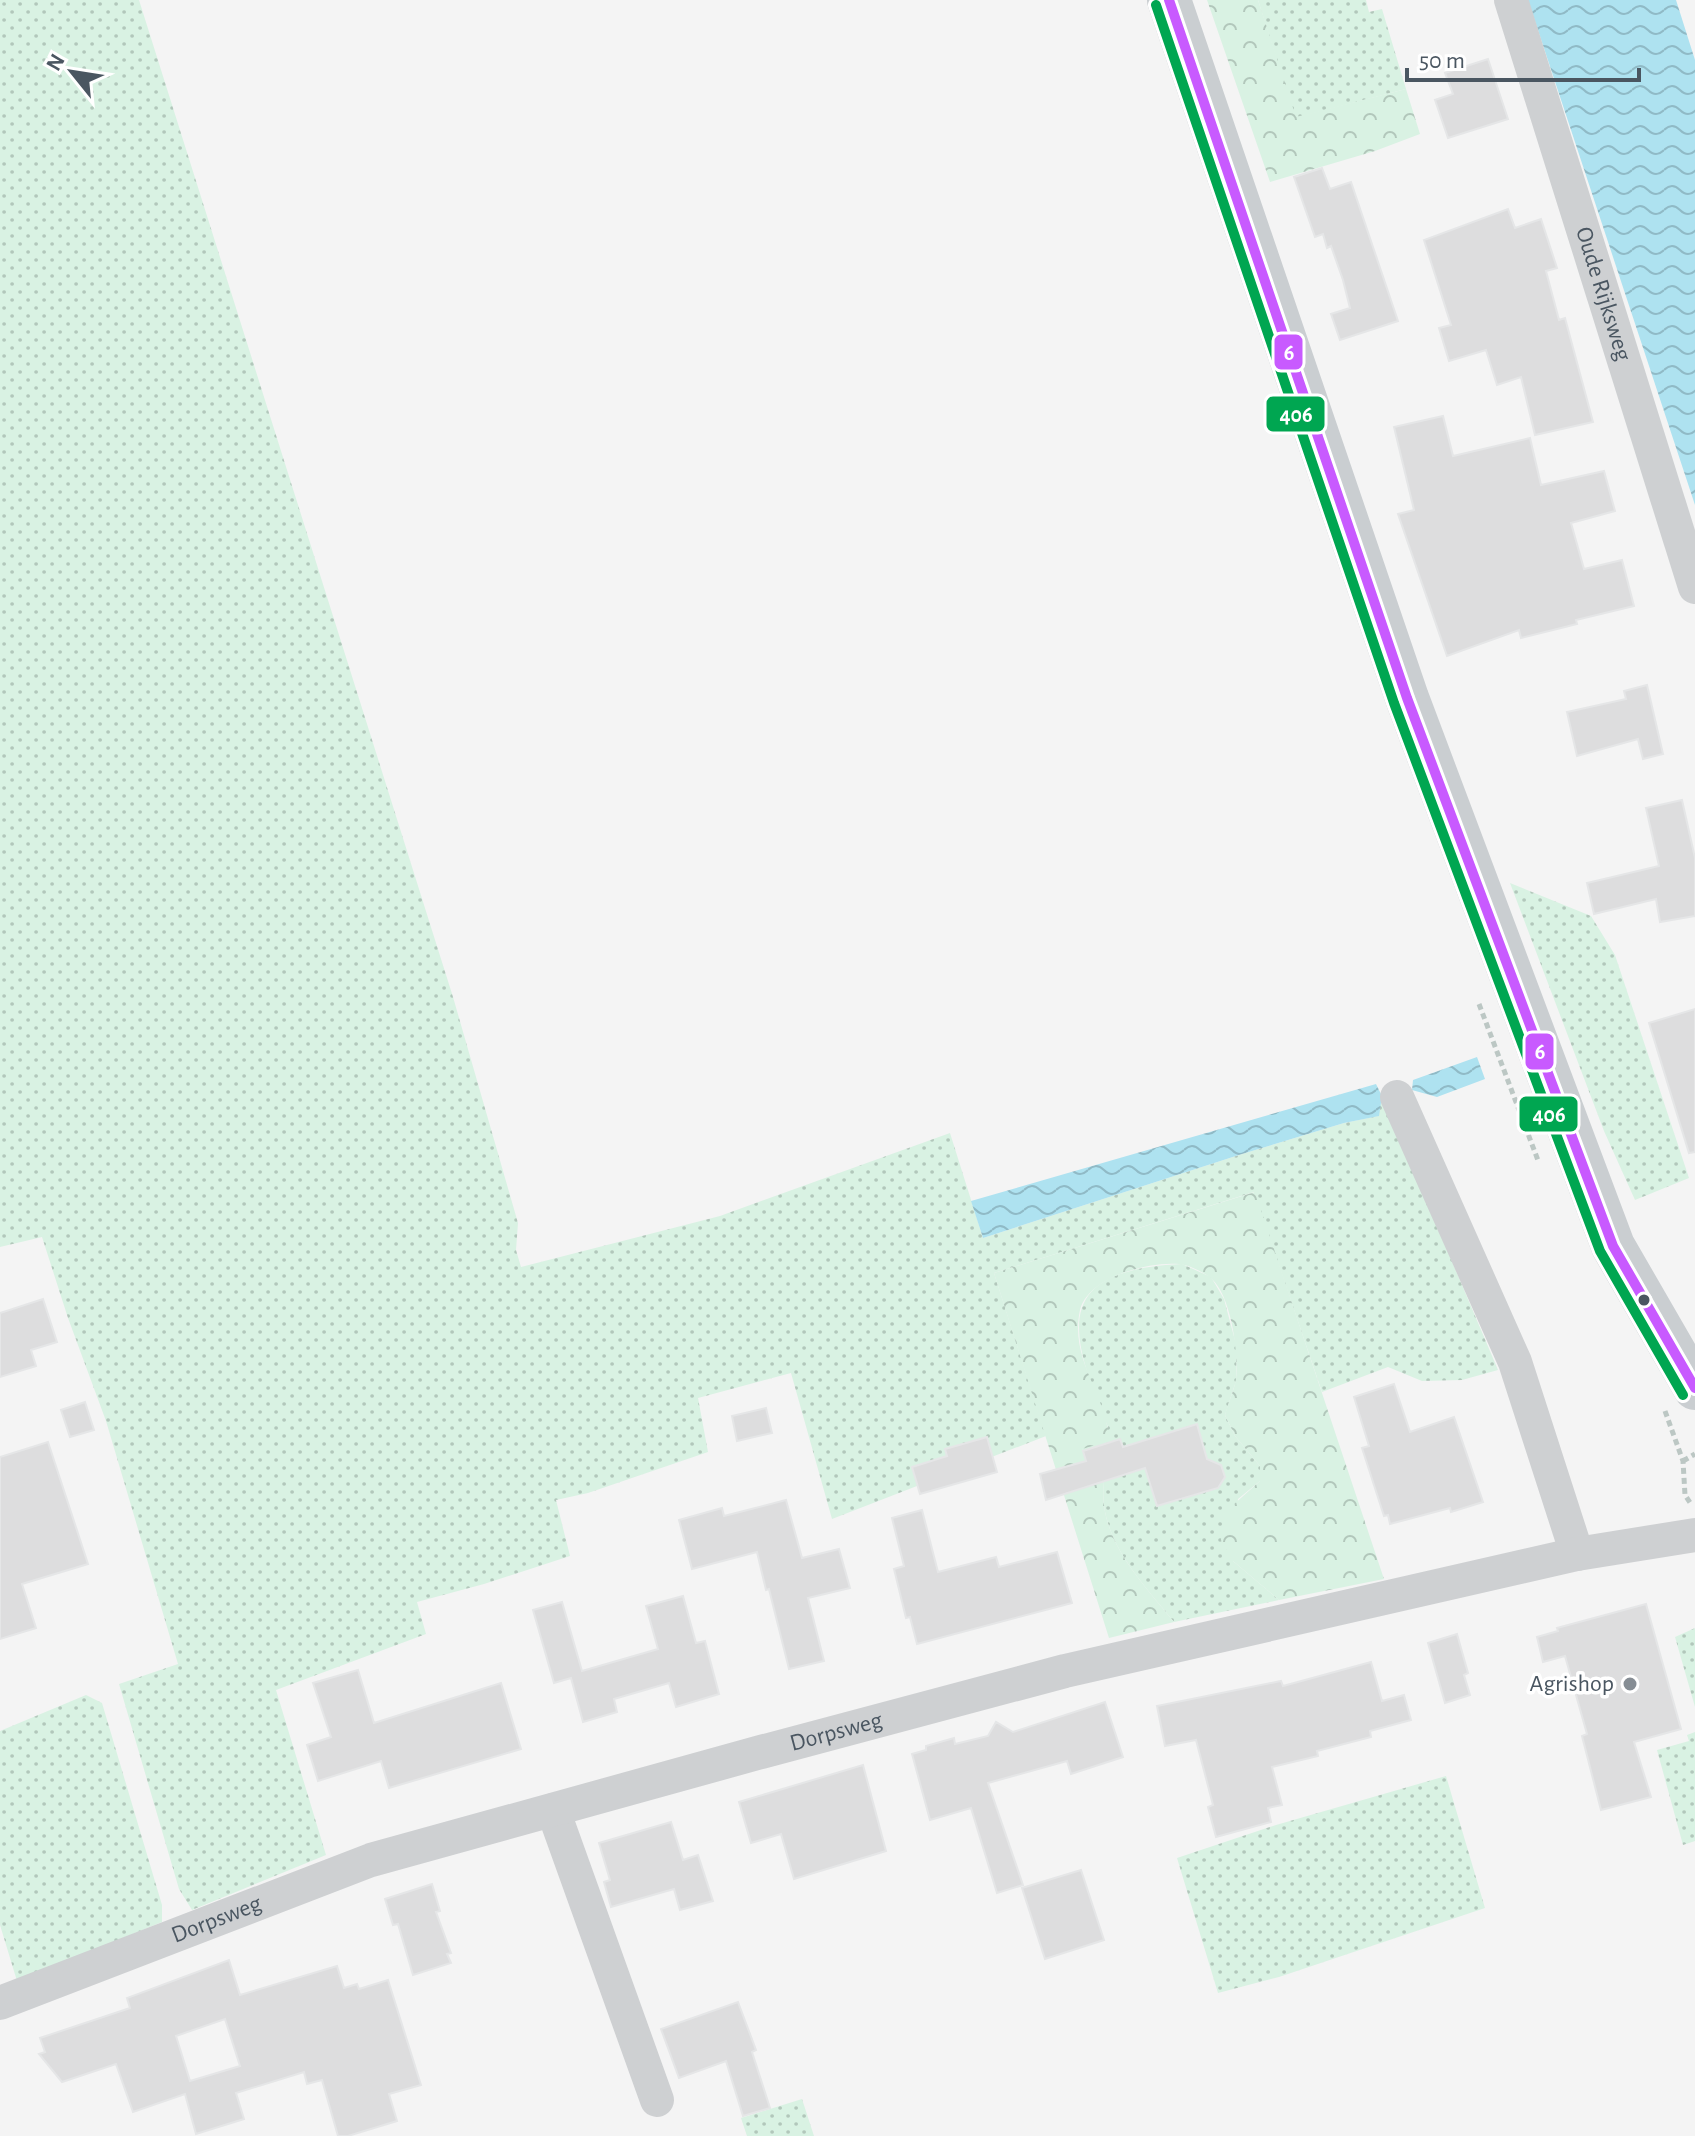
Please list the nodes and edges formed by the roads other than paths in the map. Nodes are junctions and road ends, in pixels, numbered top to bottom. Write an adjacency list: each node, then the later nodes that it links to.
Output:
1 (1169, 0): 5 (main road)
2 (1511, 0): 3 (street, Oude Rijksweg)
3 (1695, 587)
4 (1397, 1097): 7 (street)
5 (1695, 1388)
6 (1695, 1535): 7 (street, Dorpsweg)
7 (1577, 1554): 8 (street, Dorpsweg)
8 (553, 1810): 9 (street, Dorpsweg); 10 (street)
9 (0, 2003)
10 (657, 2100)

